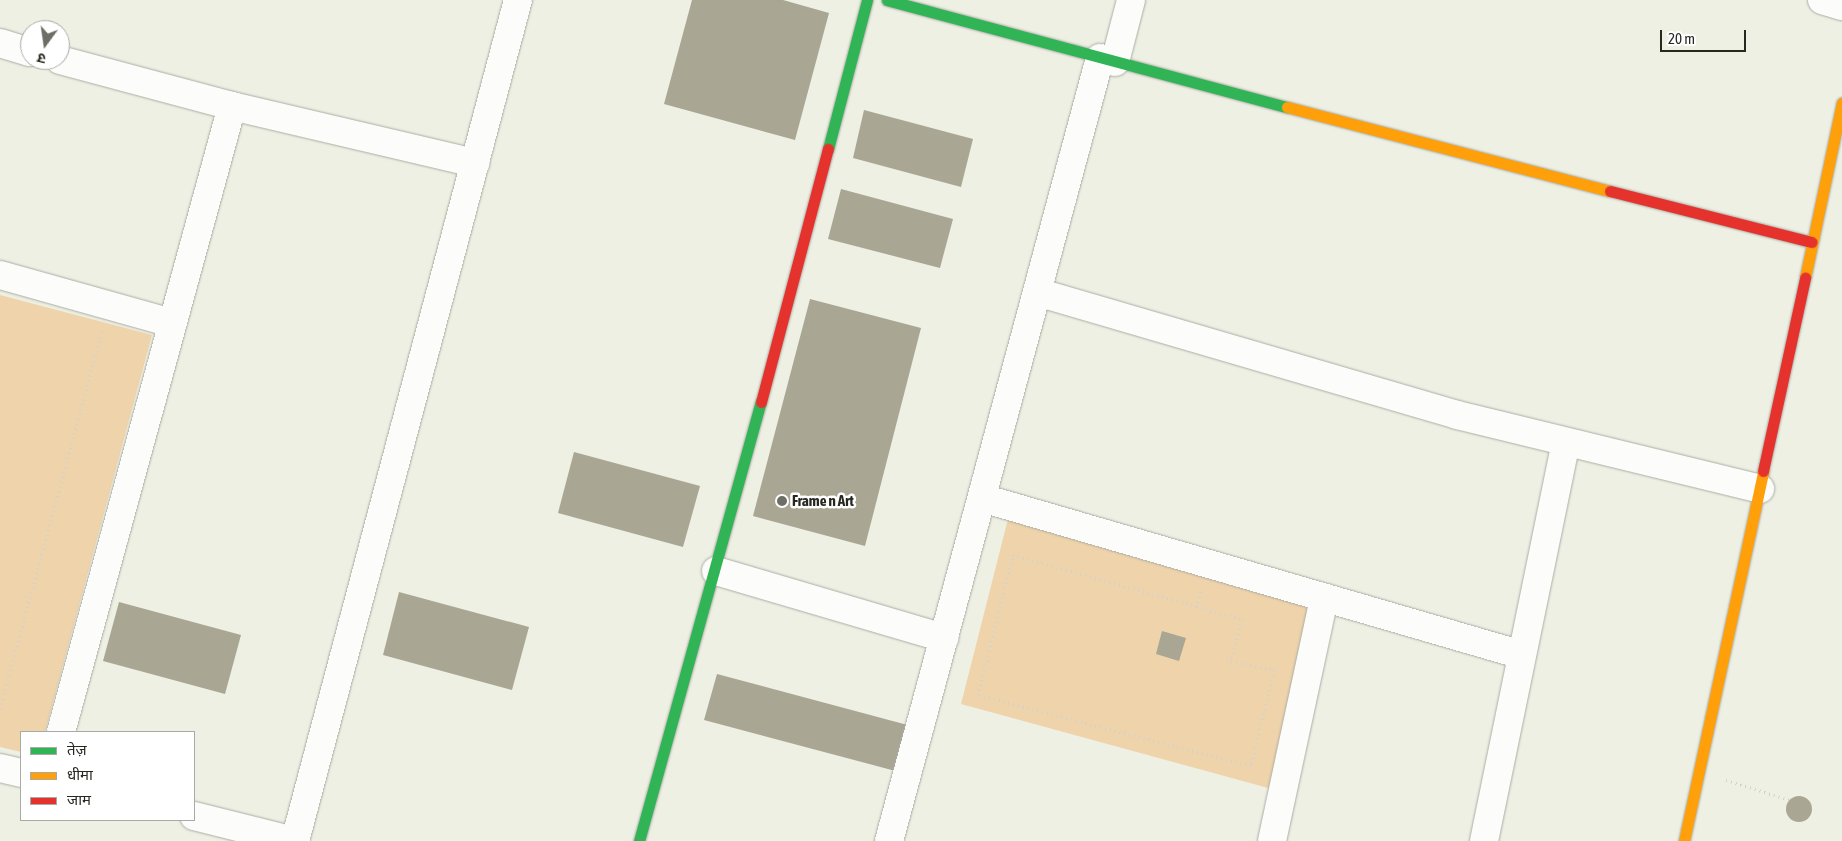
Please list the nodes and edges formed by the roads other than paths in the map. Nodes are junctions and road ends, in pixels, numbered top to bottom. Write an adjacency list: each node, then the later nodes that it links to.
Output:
1 (518, 0): 13 (street)
2 (867, 0): 21 (street)
3 (887, 0): 9 (street)
4 (1131, 0): 9 (street)
5 (1822, 0): 6 (street)
6 (1842, 6)
7 (0, 44): 8 (street)
8 (20, 49)
9 (1107, 60): 14 (street); 16 (street)
10 (70, 63): 12 (street)
11 (1842, 103): 14 (street)
12 (232, 106): 13 (street); 17 (street)
13 (475, 163): 29 (street)
14 (1812, 242): 19 (street)
15 (0, 275): 17 (street)
16 (1037, 292): 18 (street); 20 (street)
17 (172, 323): 25 (street)
18 (1566, 442): 19 (street); 24 (street)
19 (1760, 489): 34 (street)
20 (982, 498): 22 (street); 23 (street)
21 (716, 570): 23 (street); 30 (street)
22 (1324, 598): 24 (street); 32 (street)
23 (944, 638): 31 (street)
24 (1522, 655): 33 (street)
25 (61, 731)
26 (0, 768): 27 (street)
27 (20, 773)
28 (195, 816): 29 (street)
29 (294, 841)
30 (639, 841)
31 (889, 841)
32 (1272, 841)
33 (1484, 841)
34 (1684, 841)

